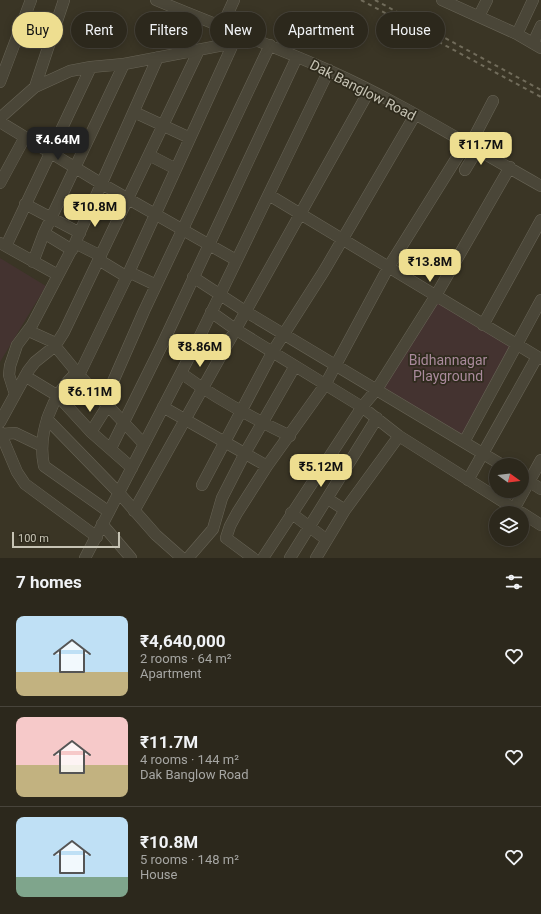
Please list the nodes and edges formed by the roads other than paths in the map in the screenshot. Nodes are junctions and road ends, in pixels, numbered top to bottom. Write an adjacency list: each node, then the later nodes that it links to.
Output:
1 (31, 0): 24 (street)
2 (64, 0): 25 (street)
3 (156, 0): 10 (street, Dak Banglow Road)
4 (234, 0): 8 (street)
5 (442, 0): 9 (street)
6 (487, 0): 9 (street)
7 (533, 0): 12 (street)
8 (228, 12)
9 (479, 16): 12 (street)
10 (210, 21)
11 (541, 26): 15 (street)
12 (517, 34): 15 (street)
13 (266, 43): 14 (street, Dak Banglow Road)
14 (270, 44): 20 (street, Dak Banglow Road); 52 (street)
15 (537, 45)
16 (210, 48): 18 (street)
17 (231, 48): 34 (street)
18 (198, 50): 19 (street); 32 (street)
19 (158, 57): 21 (street); 28 (street)
20 (297, 57): 23 (street, Dak Banglow Road); 57 (street)
21 (124, 64): 22 (street); 38 (street)
22 (91, 67): 25 (street); 36 (street)
23 (329, 70): 26 (street, Dak Banglow Road); 45 (street)
24 (0, 82)
25 (35, 87): 30 (street)
26 (369, 91): 29 (street, Dak Banglow Road); 49 (street)
27 (493, 101): 35 (street)
28 (134, 112): 32 (street); 43 (street)
29 (415, 115): 35 (street, Dak Banglow Road); 54 (street)
30 (0, 118)
31 (0, 122): 33 (street)
32 (163, 125): 34 (street); 37 (street)
33 (25, 137): 36 (street); 42 (street)
34 (190, 138): 40 (street)
35 (471, 146): 39 (street, Dak Banglow Road); 41 (street); 61 (street)
36 (50, 153): 38 (street); 47 (street)
37 (149, 155): 40 (street); 46 (street)
38 (75, 167): 43 (street); 50 (street)
39 (510, 167): 44 (street, Dak Banglow Road); 67 (street)
40 (176, 169): 48 (street)
41 (465, 170)
42 (0, 183)
43 (102, 184): 46 (street); 55 (street)
44 (541, 186)
45 (269, 195): 49 (street); 59 (street)
46 (127, 198): 48 (street); 58 (street)
47 (25, 204): 50 (street); 56 (street)
48 (155, 214): 52 (street); 63 (street)
49 (300, 215): 54 (street); 69 (street)
50 (52, 218): 53 (street); 55 (street)
51 (541, 220): 71 (street)
52 (182, 230): 57 (street); 65 (street)
53 (44, 233): 55 (street); 60 (street)
54 (342, 240): 61 (street); 74 (street)
55 (76, 242): 58 (street); 62 (street)
56 (3, 244): 60 (street)
57 (209, 244): 59 (street); 64 (street)
58 (100, 258): 63 (street); 76 (street)
59 (236, 260): 66 (street)
60 (33, 262): 62 (street)
61 (388, 268): 67 (street); 79 (street)
62 (58, 275): 73 (street)
63 (128, 275): 65 (street); 81 (street)
64 (194, 277): 66 (street); 97 (street)
65 (156, 285): 89 (street)
66 (219, 295): 69 (street); 70 (street)
67 (435, 297): 71 (street); 86 (street)
68 (541, 300): 75 (street)
69 (245, 311): 72 (street); 74 (street)
70 (211, 312): 72 (street); 82 (street)
71 (483, 325): 75 (street)
72 (235, 329): 77 (street); 85 (street)
73 (29, 331): 76 (street); 87 (street)
74 (285, 333): 77 (street); 79 (street)
75 (516, 345): 78 (street); 104 (street)
76 (55, 346): 81 (street); 83 (street)
77 (273, 352): 80 (street); 92 (street)
78 (539, 358): 109 (street)
79 (336, 364): 84 (street); 86 (street)
80 (295, 366): 84 (street); 98 (street)
81 (78, 373): 88 (street); 89 (street)
82 (181, 373): 85 (street); 90 (street)
83 (25, 376): 87 (street); 88 (street)
84 (325, 386): 91 (street); 101 (street)
85 (202, 388): 92 (street); 95 (street)
86 (377, 389): 91 (street); 104 (street)
87 (15, 394): 96 (street)
88 (58, 396): 94 (street); 99 (street)
89 (106, 404): 97 (street); 99 (street)
90 (164, 407): 95 (street); 105 (street)
91 (362, 407): 93 (street); 125 (street)
92 (240, 412): 98 (street); 103 (street)
93 (377, 418): 102 (street); 120 (street)
94 (47, 419): 106 (street); 119 (street)
95 (185, 419): 103 (street); 123 (street)
96 (0, 422)
97 (123, 422): 105 (street); 107 (street)
98 (262, 423): 101 (street); 108 (street)
99 (92, 432): 107 (street)
100 (1, 433): 106 (street); 130 (street)
101 (290, 436): 112 (street)
102 (398, 436): 115 (street); 122 (street)
103 (224, 442): 108 (street); 117 (street)
104 (464, 442): 109 (street)
105 (144, 444): 113 (street)
106 (42, 446): 124 (street)
107 (110, 448): 113 (street)
108 (245, 453): 112 (street); 136 (street)
109 (483, 454): 110 (street); 115 (street)
110 (490, 458)
111 (541, 460): 114 (street)
112 (267, 466): 137 (street)
113 (132, 468): 119 (street)
114 (529, 474)
115 (468, 480): 121 (street)
116 (529, 482): 118 (street)
117 (202, 485)
118 (541, 489)
119 (119, 493): 123 (street); 124 (street)
120 (328, 499): 122 (street); 129 (street)
121 (509, 506)
122 (345, 510): 131 (street)
123 (134, 511): 135 (street)
124 (109, 512): 127 (street)
125 (291, 513): 129 (street); 138 (street)
126 (529, 518): 128 (street)
127 (102, 524): 130 (street); 132 (street)
128 (541, 525)
129 (309, 526): 131 (street); 133 (street)
130 (96, 537): 134 (street)
131 (327, 540): 139 (street)
132 (125, 556)
133 (294, 556)
134 (86, 557)
135 (182, 558)
136 (188, 558)
137 (253, 558)
138 (263, 558)
139 (316, 558)

